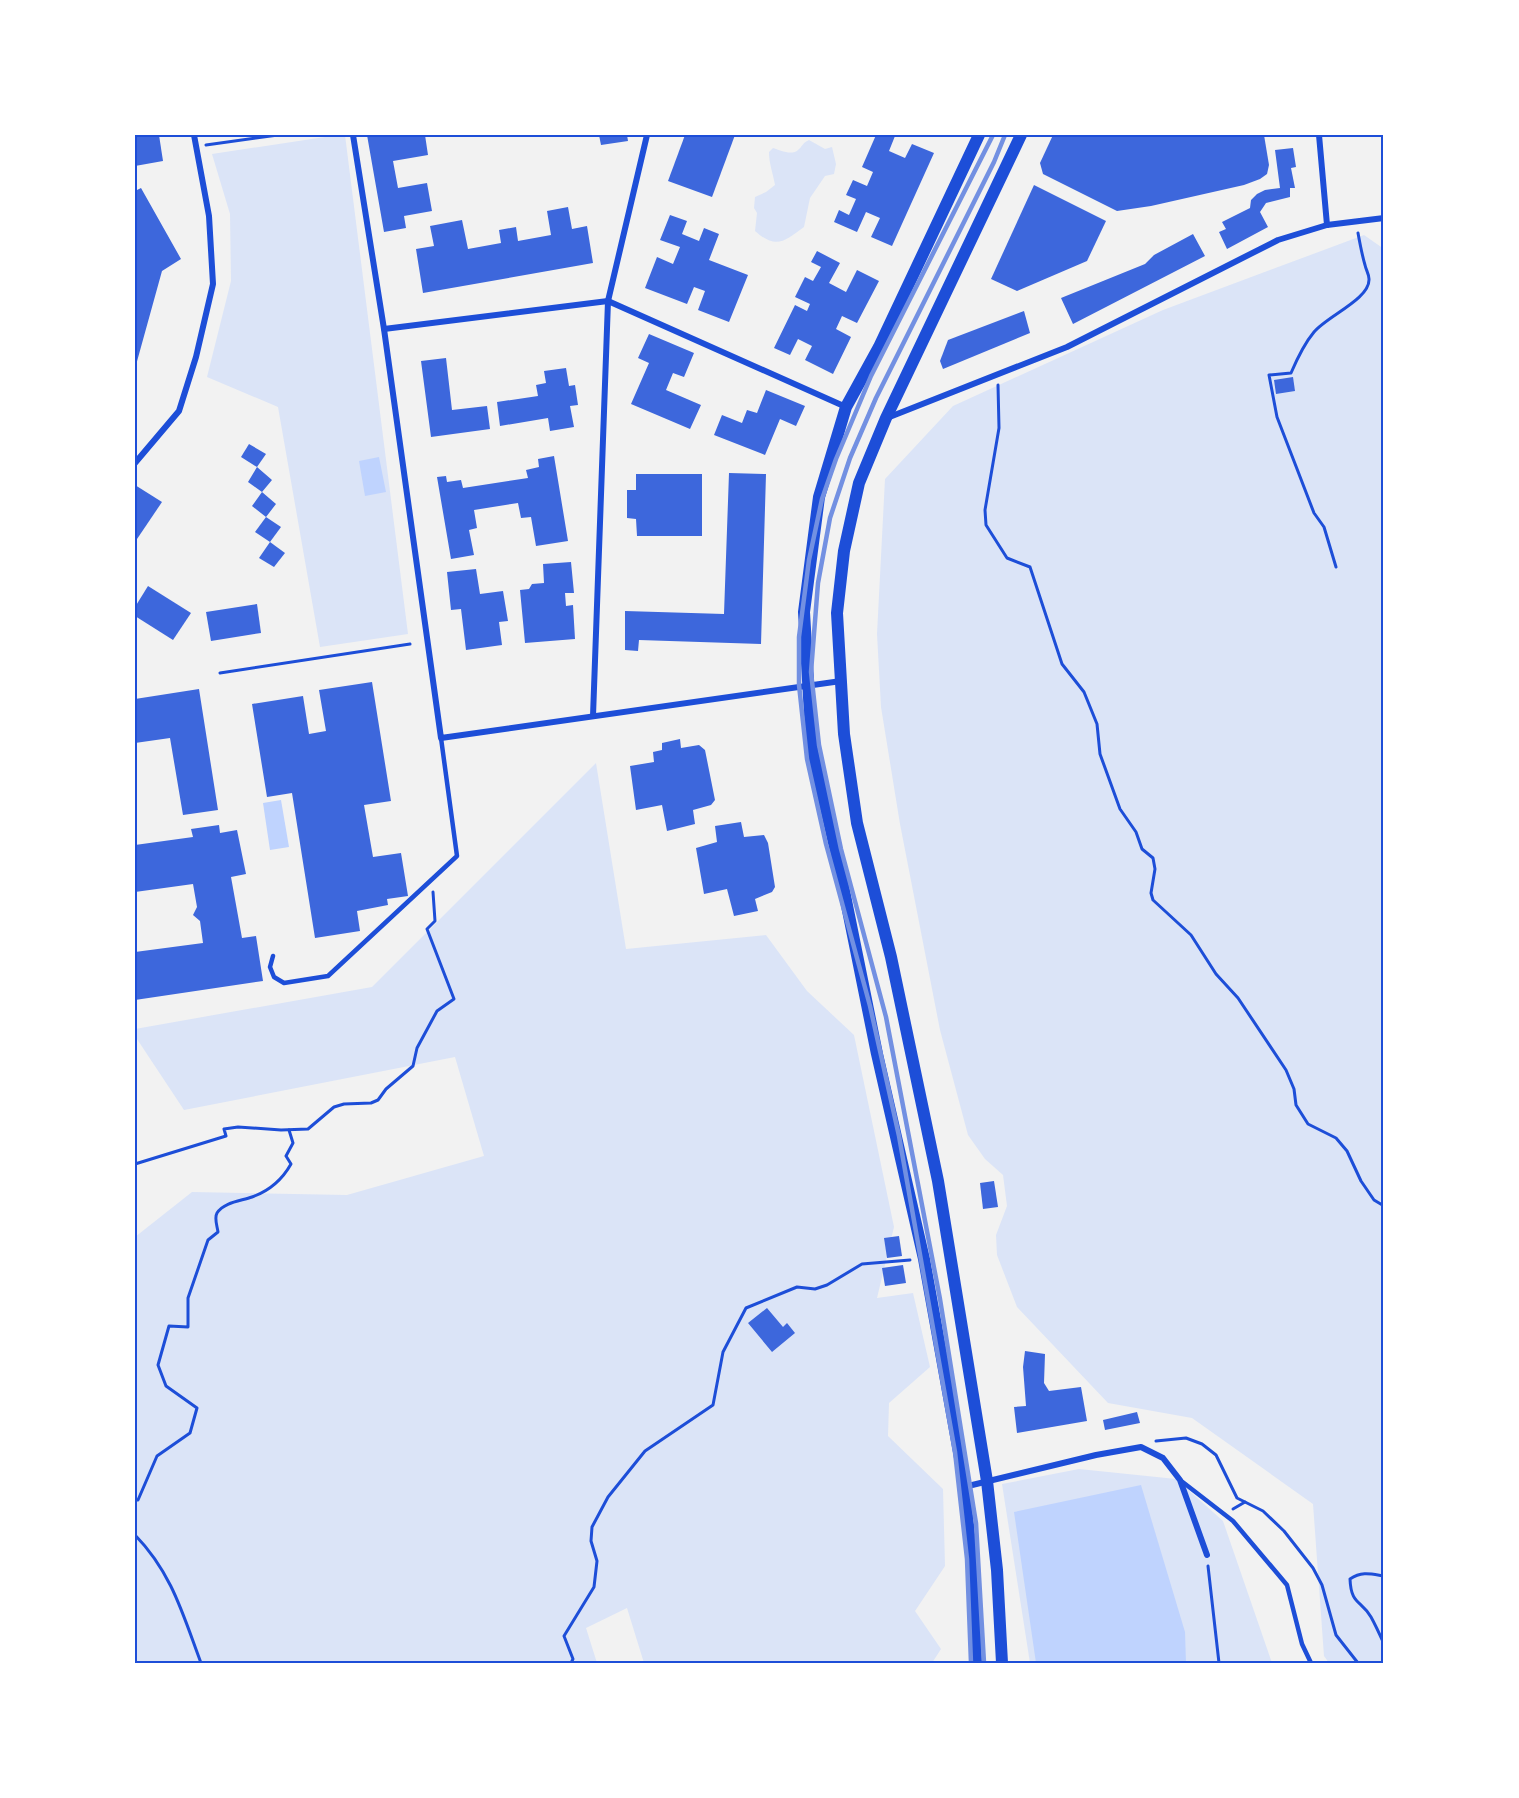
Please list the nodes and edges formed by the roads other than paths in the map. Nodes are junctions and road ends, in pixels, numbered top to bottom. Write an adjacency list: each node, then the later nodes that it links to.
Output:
1 (194, 135): 13 (street)
2 (352, 135): 10 (street)
3 (647, 135): 9 (street)
4 (979, 135): 11 (main road)
5 (1021, 135): 12 (main road)
6 (1320, 135): 8 (street)
7 (1384, 218): 8 (street)
8 (1327, 225): 12 (street)
9 (608, 301): 10 (street); 11 (street); 16 (street)
10 (384, 329): 17 (street)
11 (846, 407): 15 (main road)
12 (886, 418): 14 (main road)
13 (135, 463)
14 (841, 681): 15 (street); 20 (main road)
15 (807, 686): 16 (street); 21 (main road)
16 (593, 716): 17 (street)
17 (441, 738): 18 (lane)
18 (273, 956)
19 (1180, 1480): 20 (street); 22 (street); 25 (lane)
20 (987, 1481): 21 (street); 24 (main road)
21 (964, 1487): 23 (main road)
22 (1207, 1555)
23 (975, 1663)
24 (1002, 1663)
25 (1311, 1663)

